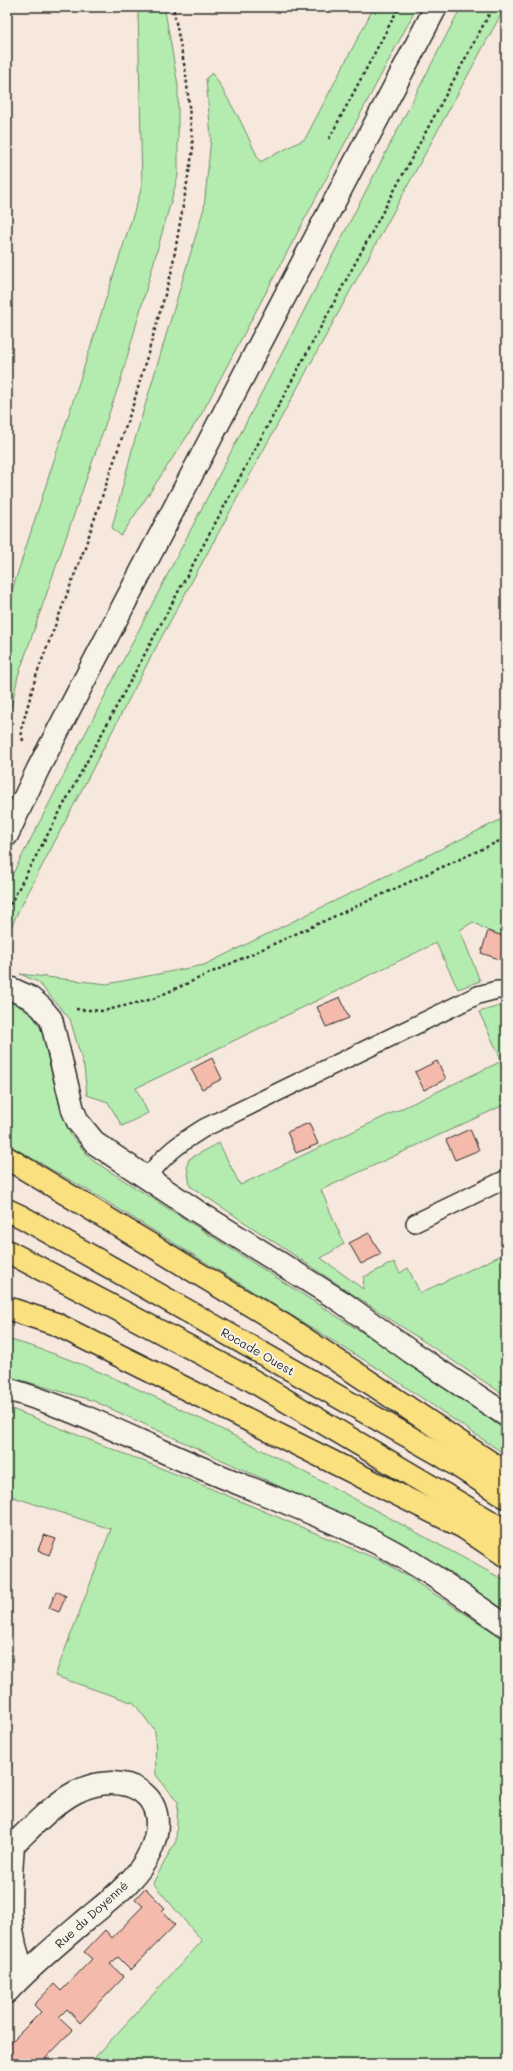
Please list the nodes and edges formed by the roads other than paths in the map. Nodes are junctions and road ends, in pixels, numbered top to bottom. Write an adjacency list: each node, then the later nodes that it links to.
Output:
1 (436, 7): 2 (street)
2 (7, 835)
3 (7, 987): 6 (street)
4 (506, 990): 6 (lane)
5 (7, 1158): 14 (main road)
6 (147, 1178): 13 (street)
7 (506, 1179): 9 (lane)
8 (15, 1214): 15 (main road, Rocade Ouest)
9 (415, 1223)
10 (7, 1251): 16 (main road)
11 (7, 1308): 17 (main road)
12 (7, 1389): 18 (street)
13 (506, 1415)
14 (506, 1473)
15 (506, 1497)
16 (506, 1531)
17 (506, 1556)
18 (506, 1626)
19 (10, 1844): 20 (street, Rue du Doyenné); 20 (street, Rue du Doyenné)
20 (24, 1973): 21 (street, Rue du Doyenné)
21 (7, 1992)

